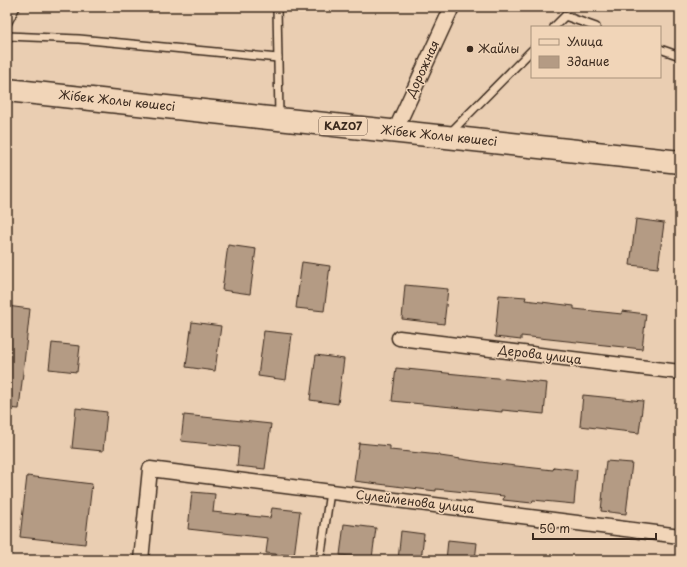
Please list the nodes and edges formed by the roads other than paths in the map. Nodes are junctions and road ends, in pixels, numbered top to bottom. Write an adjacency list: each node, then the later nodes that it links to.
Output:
1 (16, 7): 4 (lane)
2 (276, 7): 11 (lane)
3 (452, 7): 14 (street, Дорожная)
4 (7, 24)
5 (555, 26): 6 (lane)
6 (593, 26)
7 (7, 36): 11 (lane)
8 (661, 49): 10 (lane)
9 (531, 51): 15 (lane)
10 (680, 56)
11 (278, 58): 13 (lane)
12 (7, 90): 13 (highway, Жібек Жолы көшесі / KAZ07)
13 (279, 119): 14 (highway, Жібек Жолы көшесі / KAZ07)
14 (395, 131): 15 (highway, Жібек Жолы көшесі / KAZ07)
15 (446, 137): 16 (highway, Жібек Жолы көшесі / KAZ07)
16 (680, 162)
17 (399, 338): 18 (street, Дерова улица)
18 (680, 372)
19 (330, 492): 20 (street, Сулейменова улица); 21 (street, Сулейменова улица); 22 (lane)
20 (680, 536)
21 (141, 560)
22 (320, 560)

